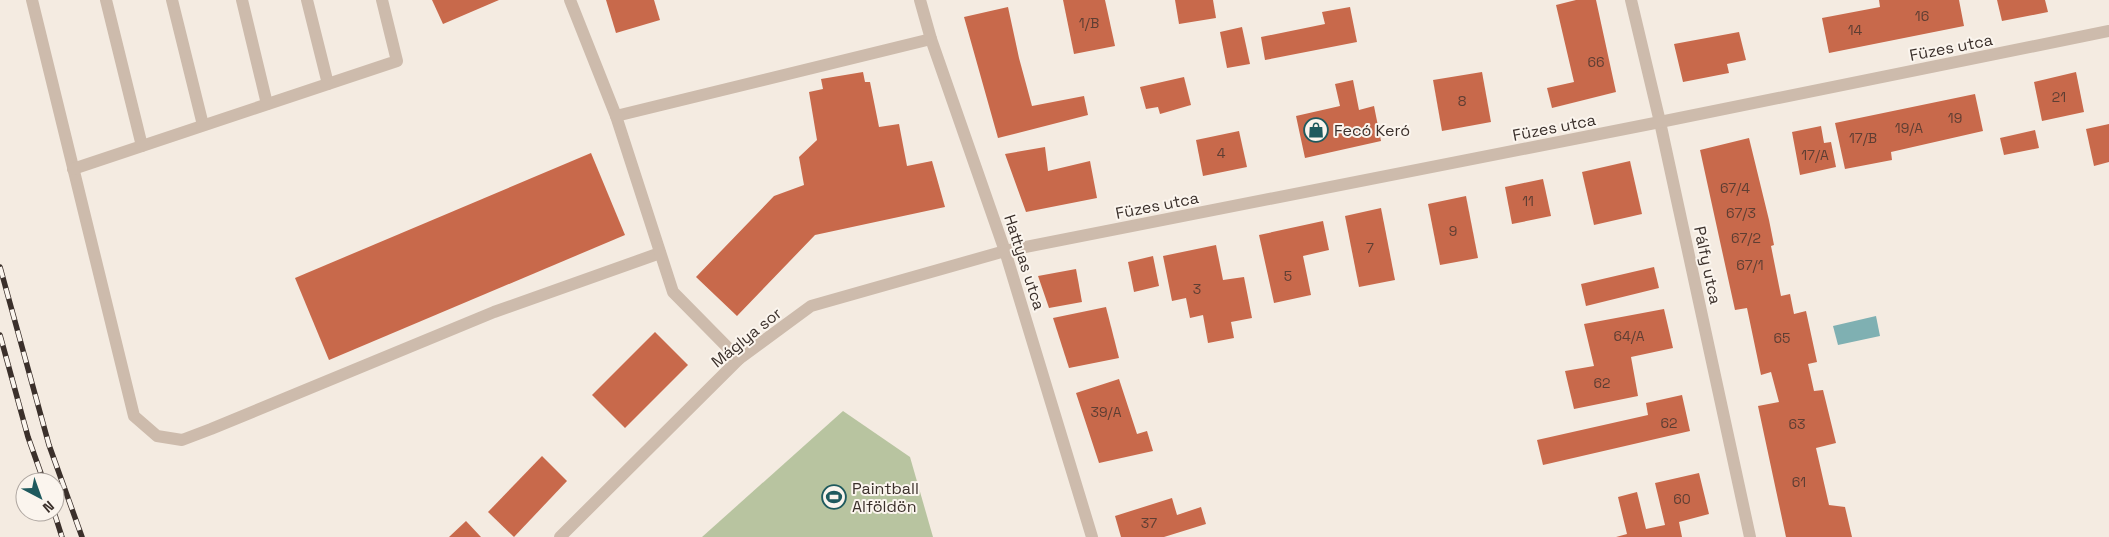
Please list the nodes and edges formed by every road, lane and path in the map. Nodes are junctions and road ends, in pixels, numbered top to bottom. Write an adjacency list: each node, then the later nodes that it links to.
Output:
1 (32, 0): 18 (street)
2 (106, 0): 17 (street)
3 (172, 0): 16 (street)
4 (242, 0): 13 (street)
5 (307, 0): 12 (street)
6 (382, 0): 12 (street)
7 (570, 0): 14 (street)
8 (920, 0): 11 (street, Hattyas utca)
9 (1632, 0): 15 (street, Pálfy utca)
10 (2109, 31): 15 (street, Füzes utca)
11 (931, 39): 14 (street); 19 (street, Hattyas utca)
12 (328, 84): 13 (street)
13 (267, 104): 16 (street)
14 (616, 116): 20 (street)
15 (1660, 122): 19 (street, Füzes utca); 24 (street, Pálfy utca)
16 (203, 125): 17 (street)
17 (142, 146): 18 (street)
18 (73, 169): 20 (street)
19 (1005, 252): 21 (street, Máglya sor); 23 (street, Hattyas utca)
20 (660, 253): 21 (street)
21 (739, 359): 22 (street, Máglya sor)
22 (560, 537)
23 (1092, 537)
24 (1750, 537)

